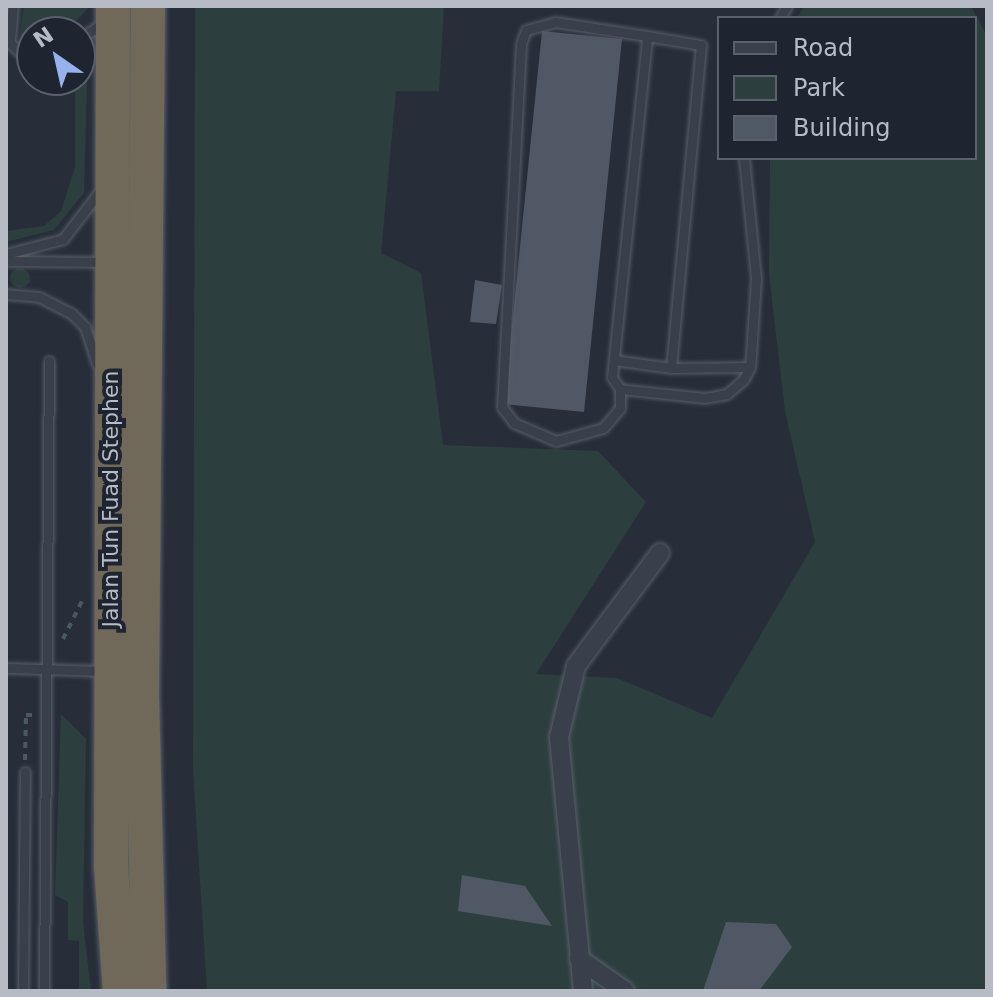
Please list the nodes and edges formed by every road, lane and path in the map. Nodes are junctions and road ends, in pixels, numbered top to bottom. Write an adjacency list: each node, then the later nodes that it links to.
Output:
1 (13, 6): 6 (lane)
2 (148, 6): 13 (highway, Jalan Tun Fuad Stephen)
3 (113, 10): 4 (lane); 7 (highway, Jalan Tun Fuad Stephen)
4 (96, 25)
5 (647, 36): 14 (lane); 17 (lane); 18 (lane)
6 (16, 49)
7 (114, 98): 9 (lane); 11 (highway, Jalan Tun Fuad Stephen)
8 (744, 160): 16 (lane)
9 (6, 254)
10 (6, 261): 11 (lane)
11 (114, 262): 13 (lane); 19 (highway, Jalan Tun Fuad Stephen)
12 (6, 294): 19 (lane)
13 (150, 323): 31 (highway, Jalan Tun Fuad Stephen)
14 (614, 360): 17 (lane); 18 (lane)
15 (49, 361): 23 (lane)
16 (750, 367): 17 (lane); 18 (lane)
17 (671, 368)
18 (620, 389)
19 (108, 430): 24 (highway, Jalan Tun Fuad Stephen)
20 (660, 553): 27 (street)
21 (89, 585): 23 (path)
22 (6, 668): 23 (lane)
23 (47, 670): 24 (lane); 25 (lane)
24 (112, 671): 30 (highway, Jalan Tun Fuad Stephen)
25 (47, 715): 26 (path); 29 (lane)
26 (25, 772): 28 (lane)
27 (579, 959): 32 (street); 33 (street)
28 (23, 991)
29 (44, 991)
30 (120, 991)
31 (149, 991)
32 (583, 991)
33 (625, 991)

